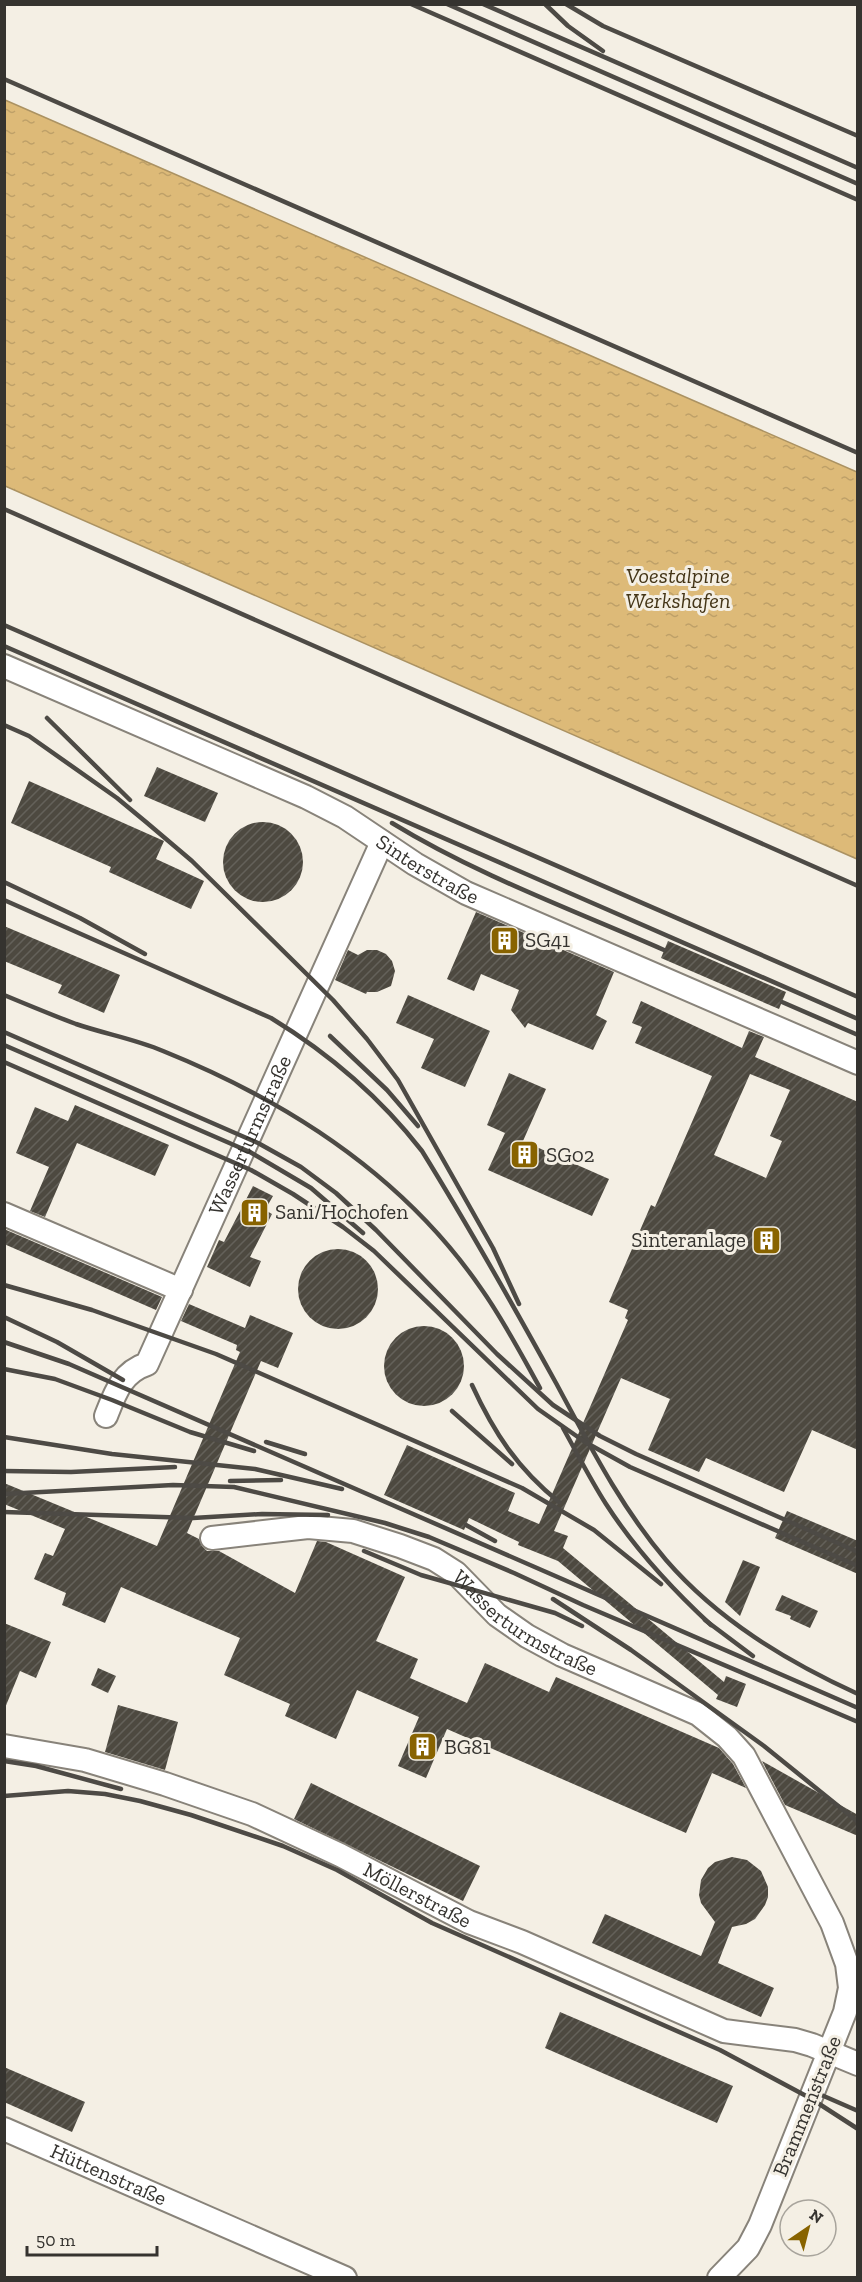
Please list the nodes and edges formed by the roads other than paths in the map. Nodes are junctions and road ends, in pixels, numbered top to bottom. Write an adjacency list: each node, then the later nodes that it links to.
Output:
1 (4, 666): 2 (street, Sinterstraße)
2 (382, 842): 3 (street, Sinterstraße); 5 (street, Wasserturmstraße)
3 (858, 1063)
4 (4, 1214): 5 (street)
5 (181, 1290): 6 (street, Wasserturmstraße)
6 (106, 1416)
7 (212, 1538): 9 (street, Wasserturmstraße)
8 (4, 1746): 10 (street, Möllerstraße)
9 (781, 1827): 10 (street, Brammenstraße)
10 (829, 2052): 11 (street, Möllerstraße); 14 (street, Brammenstraße)
11 (858, 2064)
12 (4, 2129): 13 (street, Hüttenstraße)
13 (345, 2277)
14 (719, 2277)

